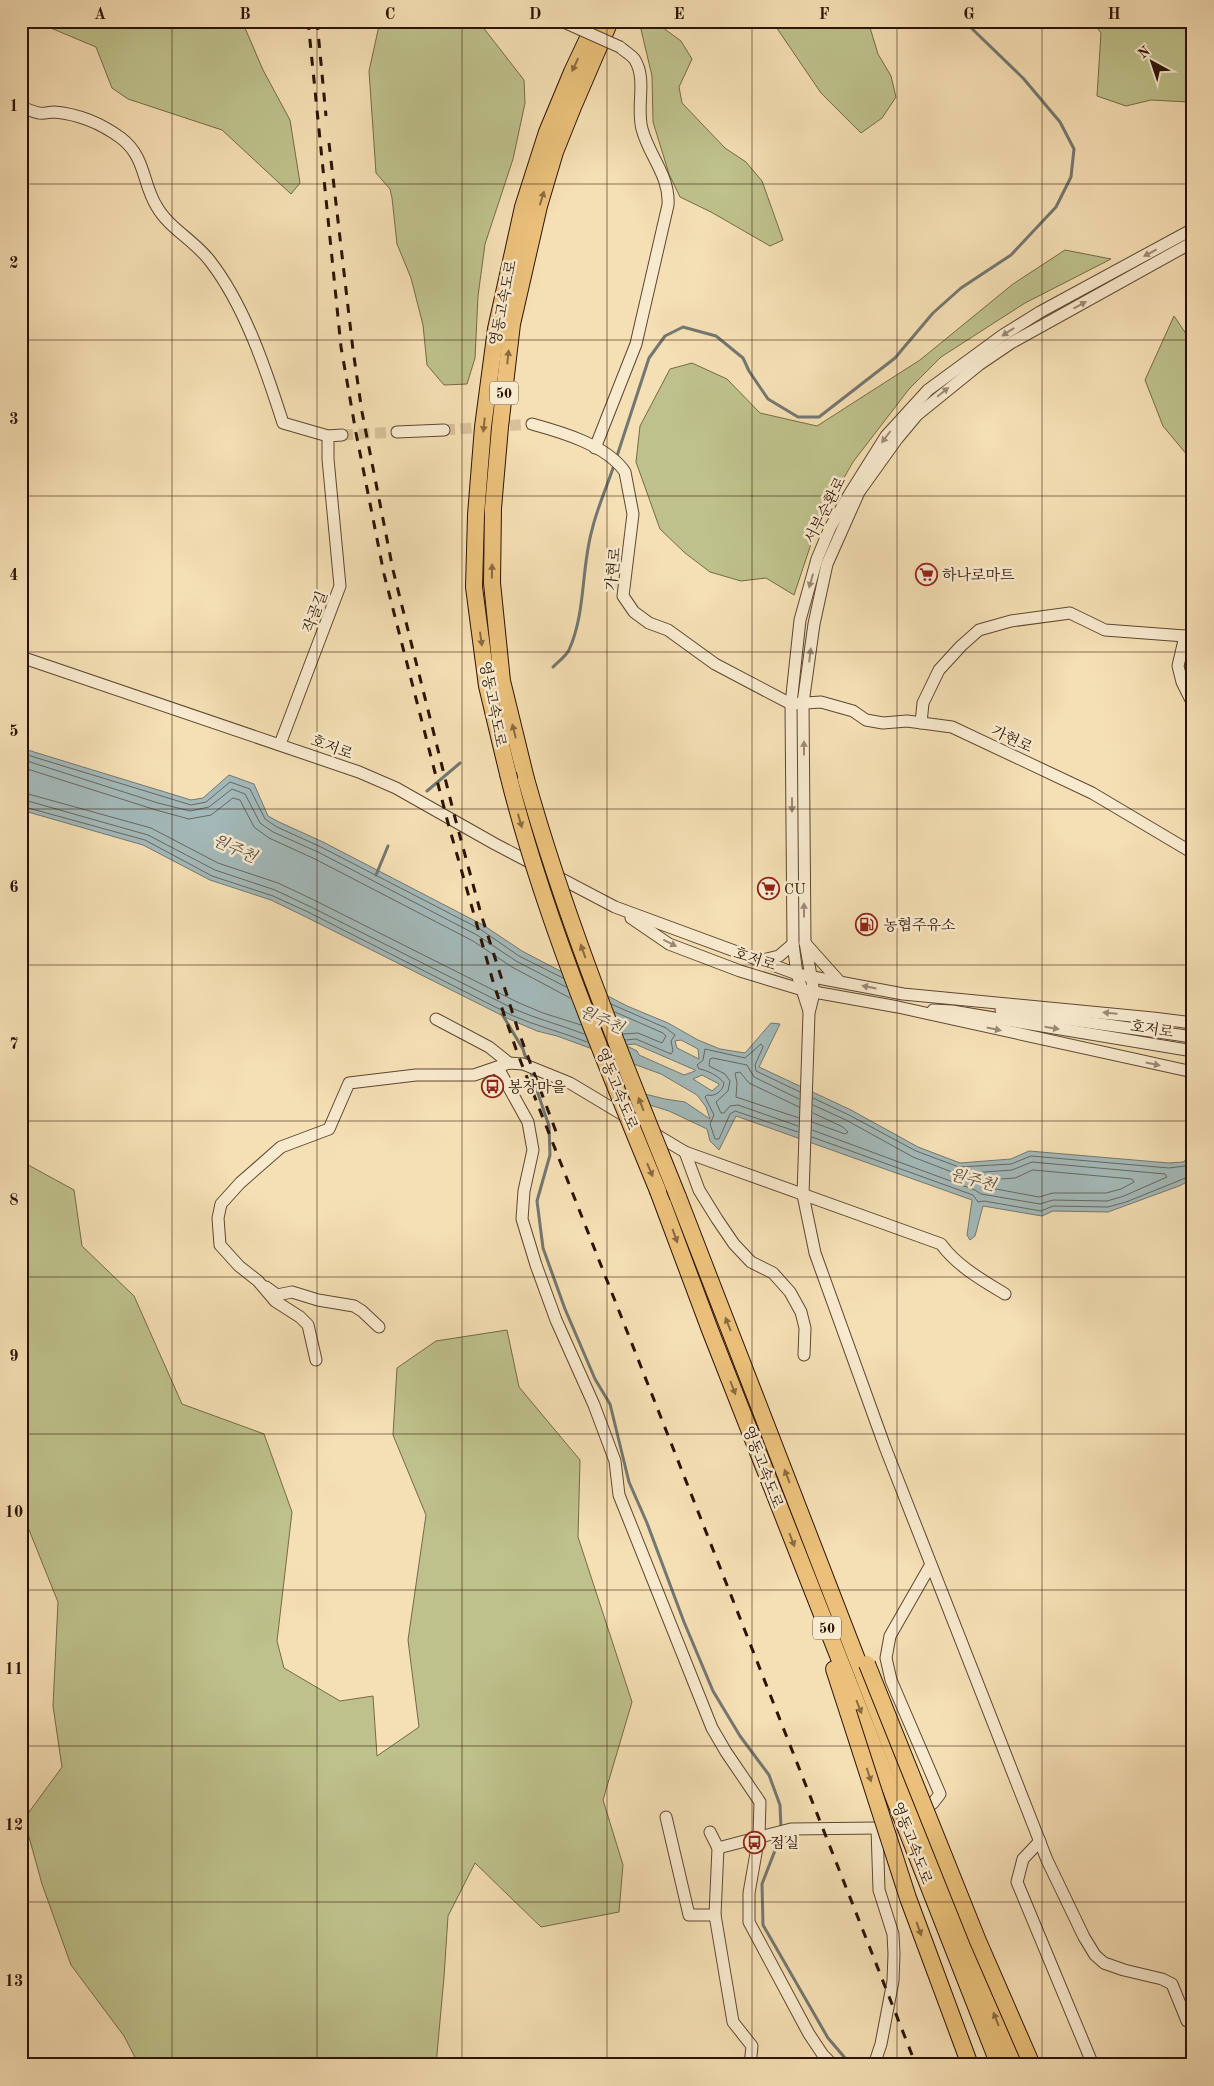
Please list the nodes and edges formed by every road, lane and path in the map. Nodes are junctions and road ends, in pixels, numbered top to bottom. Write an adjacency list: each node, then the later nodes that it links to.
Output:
1 (596, 21): 44 (highway, 영동고속도로 / 50, one-way to 44, bridge)
2 (610, 21): 42 (highway, 영동고속도로 / 50, one-way to 2, bridge)
3 (564, 22): 12 (street, bridge)
4 (21, 107): 11 (street)
5 (1193, 229): 15 (street, 서부순환로, one-way to 15)
6 (1193, 242): 16 (street, 서부순환로, one-way to 6)
7 (532, 424): 12 (street, 가현로)
8 (444, 430): 9 (street)
9 (397, 432)
10 (342, 435): 11 (street)
11 (328, 436): 19 (street, 작골길)
12 (599, 450): 15 (street, 가현로)
13 (1189, 639): 17 (street); 18 (street)
14 (21, 658): 19 (street, 호저로)
15 (791, 704): 16 (street, 가현로); 22 (street, 서부순환로, one-way to 22)
16 (803, 704): 18 (street, 가현로); 22 (street, 서부순환로, one-way to 16)
17 (1193, 704)
18 (921, 723): 20 (street, 가현로)
19 (280, 744): 21 (street, 호저로)
20 (1193, 853)
21 (615, 907): 23 (street, 호저로); 27 (street, 호저로, one-way to 27)
22 (799, 943): 23 (street); 24 (street, 서부순환로); 25 (street, 서부순환로); 26 (street)
23 (758, 961): 24 (street, 호저로)
24 (797, 974): 25 (street, 호저로); 27 (street, 서부순환로)
25 (810, 976): 26 (street, 호저로); 27 (street, 서부순환로)
26 (838, 981): 28 (street, 호저로, one-way to 26)
27 (808, 992): 28 (street, 호저로); 36 (street)
28 (952, 1008): 30 (street, one-way to 28); 31 (street, 호저로); 32 (street, 호저로, one-way to 32); 34 (street, one-way to 34)
29 (436, 1019): 33 (street)
30 (1193, 1023)
31 (1193, 1037)
32 (1193, 1051)
33 (504, 1065): 35 (street); 37 (street); 48 (street)
34 (1193, 1072)
35 (685, 1152): 36 (street); 40 (street)
36 (803, 1195): 38 (street); 43 (street)
37 (258, 1282): 39 (street); 41 (street)
38 (1005, 1294)
39 (379, 1327)
40 (804, 1355)
41 (316, 1360)
42 (814, 1546): 58 (highway, 영동고속도로 / 50, one-way to 42); 59 (highway, bridge)
43 (930, 1566): 45 (street); 49 (street)
44 (811, 1590): 56 (highway, one-way to 56, bridge); 57 (highway, 영동고속도로 / 50, one-way to 57)
45 (927, 1808)
46 (666, 1817): 51 (street)
47 (710, 1832): 50 (street)
48 (764, 1835): 50 (street); 54 (street); 55 (street)
49 (1040, 1841): 52 (street); 60 (street)
50 (718, 1848): 51 (street)
51 (715, 1915): 53 (street)
52 (1187, 2021)
53 (750, 2065)
54 (833, 2065)
55 (874, 2065)
56 (970, 2065)
57 (998, 2065)
58 (1014, 2065)
59 (1032, 2065)
60 (1092, 2065)

